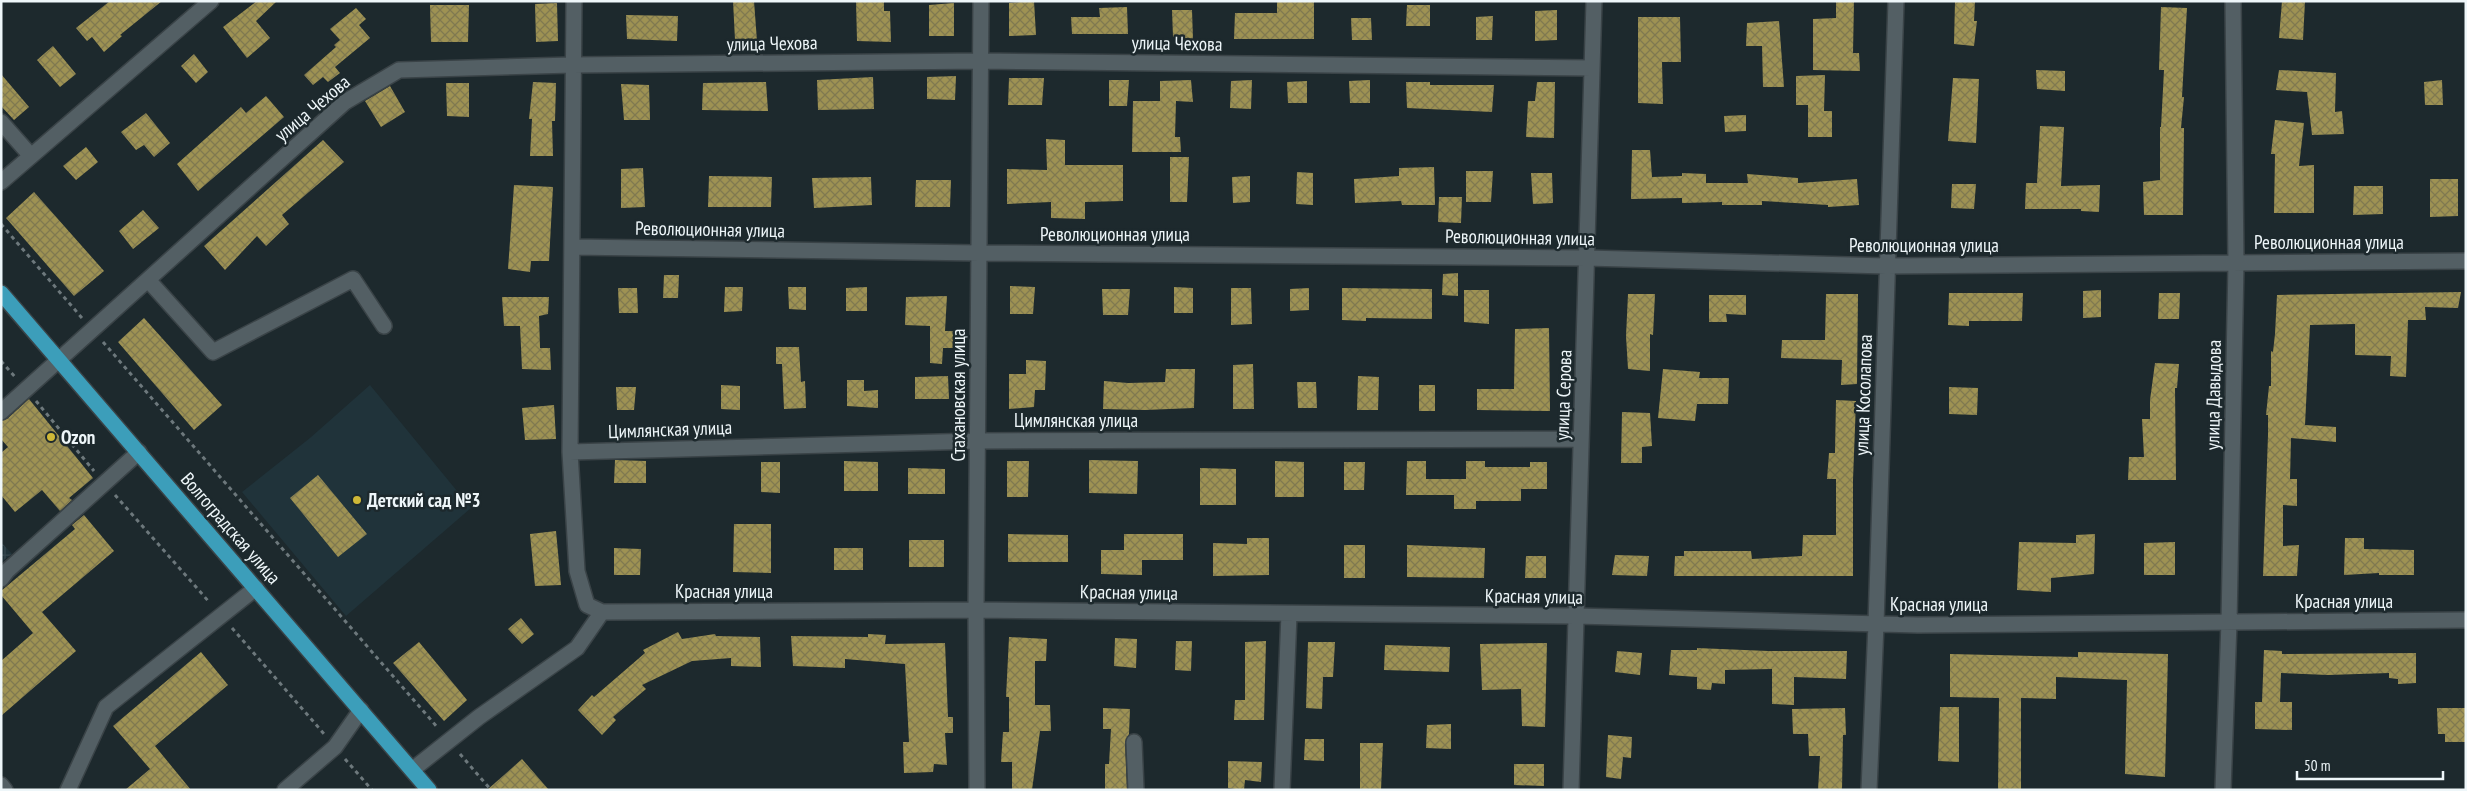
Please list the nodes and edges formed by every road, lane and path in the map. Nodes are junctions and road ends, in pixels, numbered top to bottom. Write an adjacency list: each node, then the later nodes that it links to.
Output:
1 (211, 1): 11 (street)
2 (574, 1): 8 (street)
3 (981, 1): 7 (street, Стахановская улица)
4 (1594, 1): 9 (street, улица Серова)
5 (1896, 1): 19 (street, улица Косолапова)
6 (2233, 1): 18 (street, улица Давыдова)
7 (981, 60): 8 (street, улица Чехова); 9 (street, улица Чехова); 15 (street, Стахановская улица)
8 (572, 65): 14 (street); 20 (street, улица Чехова)
9 (1592, 68): 16 (street, улица Серова)
10 (1, 122): 11 (street)
11 (31, 156): 12 (street)
12 (1, 182)
13 (1, 224): 23 (path)
14 (573, 247): 15 (street, Революционная улица); 31 (street)
15 (979, 253): 16 (street, Революционная улица); 29 (street, Стахановская улица)
16 (1587, 258): 19 (street, Революционная улица); 28 (street, улица Серова)
17 (2466, 261): 18 (street, Революционная улица)
18 (2236, 263): 19 (street, Революционная улица); 41 (street, улица Давыдова)
19 (1886, 266): 42 (street, улица Косолапова)
20 (149, 281): 22 (street); 23 (street, улица Чехова)
21 (1, 293): 25 (main road, Волгоградская улица)
22 (384, 326)
23 (93, 331): 25 (street, улица Чехова); 44 (path)
24 (1, 361): 26 (path)
25 (60, 361): 26 (street, улица Чехова); 30 (main road, Волгоградская улица)
26 (26, 390): 27 (street, улица Чехова); 32 (path)
27 (1, 412)
28 (1582, 439): 29 (street, Цимлянская улица); 39 (street, улица Серова)
29 (978, 441): 31 (street, Цимлянская улица); 35 (street, Стахановская улица)
30 (139, 452): 32 (street); 34 (main road, Волгоградская улица)
31 (570, 452): 36 (street)
32 (104, 483): 33 (street); 38 (path)
33 (1, 579)
34 (256, 588): 38 (street); 43 (main road, Волгоградская улица)
35 (976, 610): 36 (street, Красная улица); 37 (street, Красная улица); 55 (street, Стахановская улица)
36 (602, 612): 44 (street)
37 (1289, 614): 39 (street, Красная улица); 57 (street)
38 (221, 616): 46 (path); 50 (street)
39 (1576, 616): 42 (street, Красная улица); 58 (street, улица Серова)
40 (2466, 620): 41 (street, Красная улица)
41 (2229, 622): 42 (street, Красная улица); 60 (street, улица Давыдова)
42 (1876, 624): 59 (street, улица Косолапова)
43 (361, 710): 46 (street); 47 (main road, Волгоградская улица)
44 (448, 741): 47 (street); 54 (path)
45 (1134, 742): 56 (street)
46 (335, 747): 51 (street); 52 (path)
47 (412, 770): 53 (main road, Волгоградская улица)
48 (1, 785): 49 (street)
49 (5, 790)
50 (68, 790)
51 (285, 790)
52 (372, 790)
53 (429, 790)
54 (491, 790)
55 (977, 790)
56 (1136, 790)
57 (1282, 790)
58 (1571, 790)
59 (1869, 790)
60 (2223, 790)

